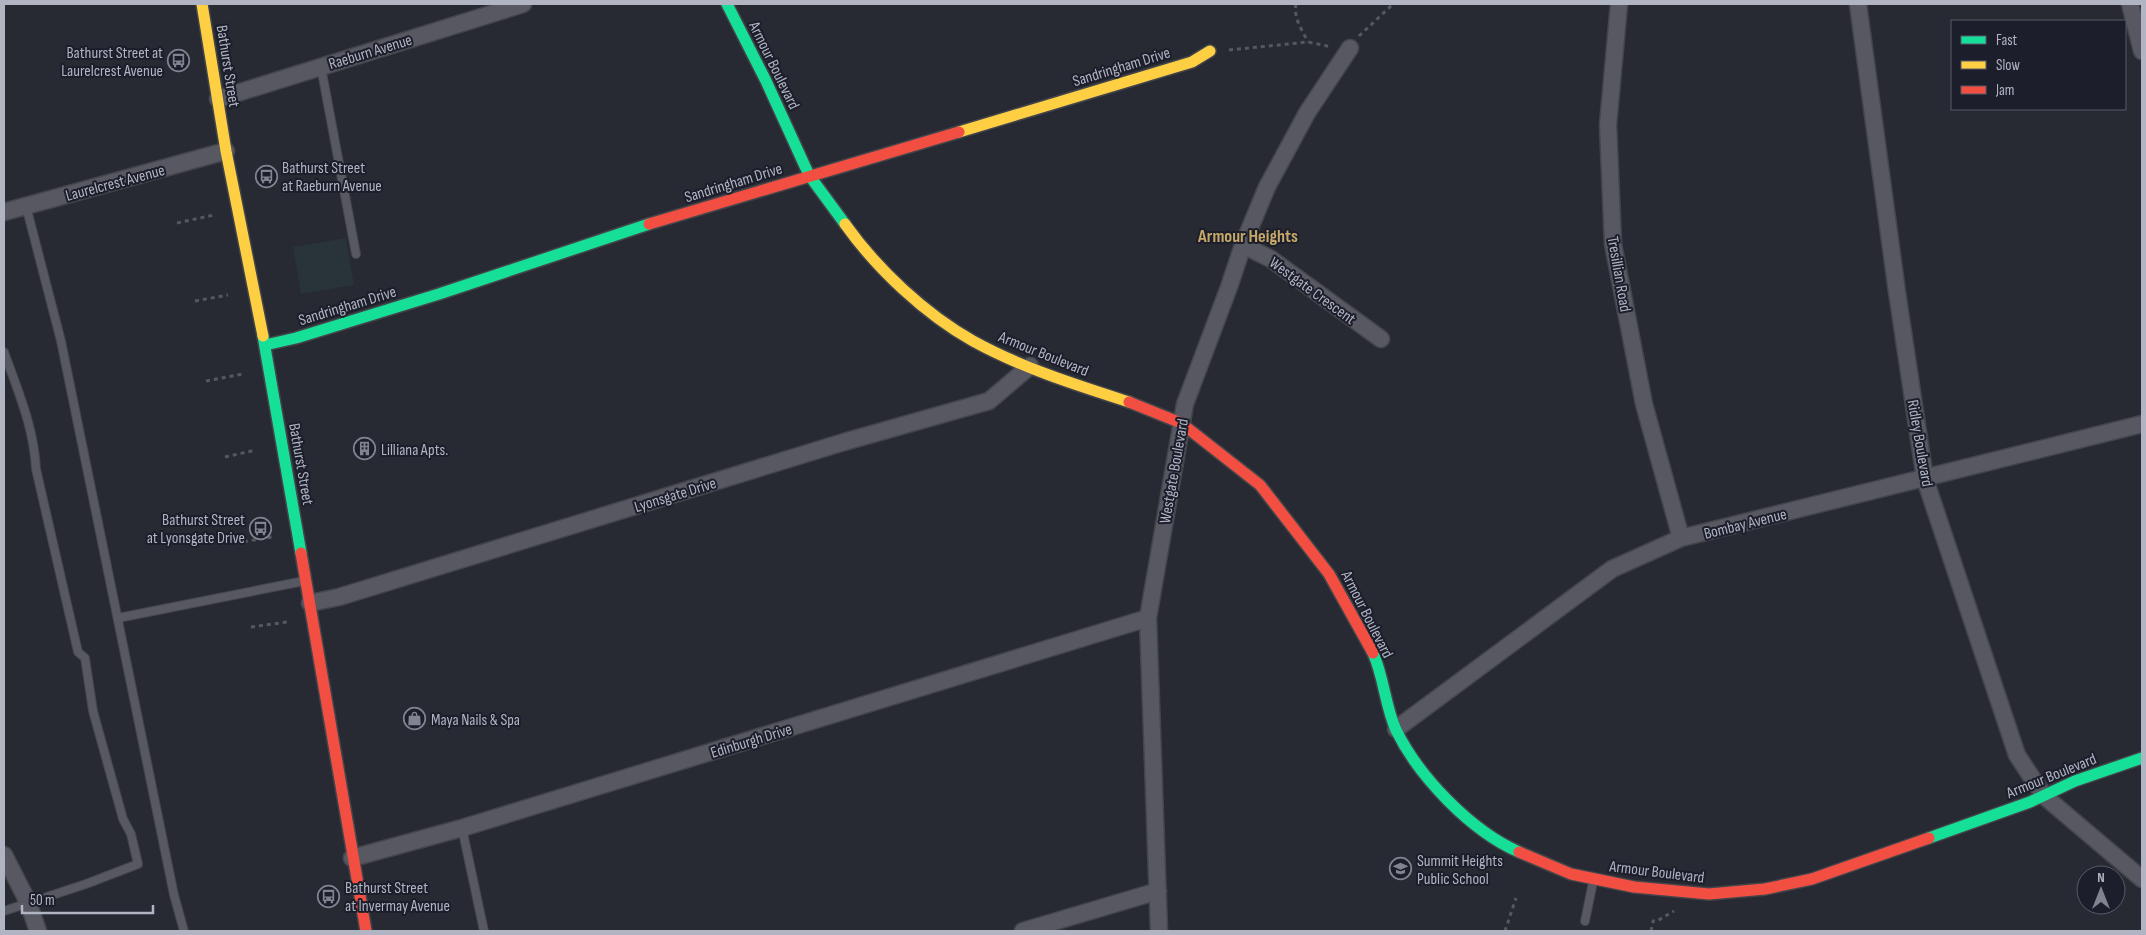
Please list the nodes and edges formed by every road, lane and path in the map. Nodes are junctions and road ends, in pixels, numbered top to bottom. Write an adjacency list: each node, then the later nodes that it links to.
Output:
1 (202, 4): 14 (street, Bathurst Street)
2 (523, 4): 13 (street, Raeburn Avenue)
3 (727, 4): 16 (street, Armour Boulevard)
4 (1296, 4): 9 (path)
5 (1393, 4): 10 (path)
6 (1619, 4): 37 (street, Tresillian Road)
7 (1858, 4): 35 (street, Ridley Boulevard)
8 (2130, 4): 12 (street)
9 (1308, 42): 10 (path); 11 (path)
10 (1350, 48): 21 (street, Westgate Boulevard)
11 (1210, 51): 16 (street, Sandringham Drive)
12 (2142, 52)
13 (321, 67): 14 (street, Raeburn Avenue); 22 (lane)
14 (218, 99): 15 (street, Bathurst Street)
15 (226, 151): 17 (street, Laurelcrest Avenue); 26 (street, Bathurst Street)
16 (809, 175): 26 (street, Sandringham Drive); 28 (street, Armour Boulevard)
17 (26, 206): 18 (street, Laurelcrest Avenue); 41 (lane)
18 (4, 212)
19 (214, 215): 20 (path)
20 (177, 223)
21 (1243, 244): 25 (street, Westgate Crescent); 31 (street, Westgate Boulevard)
22 (356, 254)
23 (228, 295): 24 (path)
24 (195, 301)
25 (1381, 339)
26 (265, 345): 39 (street, Bathurst Street)
27 (4, 352): 55 (lane)
28 (1030, 366): 31 (street, Armour Boulevard); 40 (street, Lyonsgate Drive)
29 (243, 374): 30 (path)
30 (206, 381)
31 (1181, 423): 42 (street, Westgate Boulevard); 45 (street, Armour Boulevard)
32 (2142, 424): 35 (street, Bombay Avenue)
33 (256, 450): 34 (path)
34 (225, 456)
35 (1925, 479): 37 (street, Bombay Avenue); 47 (street, Ridley Boulevard)
36 (272, 537): 38 (path)
37 (1681, 538): 45 (street, Bombay Avenue)
38 (236, 543)
39 (306, 581): 40 (street, Bathurst Street); 41 (lane)
40 (310, 603): 50 (street, Bathurst Street)
41 (118, 618): 60 (lane)
42 (1148, 618): 48 (street, Edinburgh Drive); 53 (street, Westgate Boulevard)
43 (287, 622): 44 (path)
44 (251, 627)
45 (1396, 729): 52 (street, Armour Boulevard)
46 (2142, 758): 47 (street, Armour Boulevard)
47 (2044, 796): 51 (street, Ridley Boulevard); 52 (street, Armour Boulevard)
48 (462, 828): 50 (street, Edinburgh Drive); 62 (lane)
49 (4, 855): 55 (street)
50 (352, 858): 61 (street, Bathurst Street)
51 (2142, 879)
52 (1593, 880): 58 (lane)
53 (1158, 891): 63 (street); 64 (street, Westgate Boulevard)
54 (1516, 898): 65 (path)
55 (28, 902): 57 (lane); 59 (street)
56 (1677, 910): 66 (path)
57 (4, 911)
58 (1586, 921)
59 (38, 931)
60 (184, 931)
61 (366, 931)
62 (484, 931)
63 (1023, 931)
64 (1159, 931)
65 (1505, 931)
66 (1651, 931)

